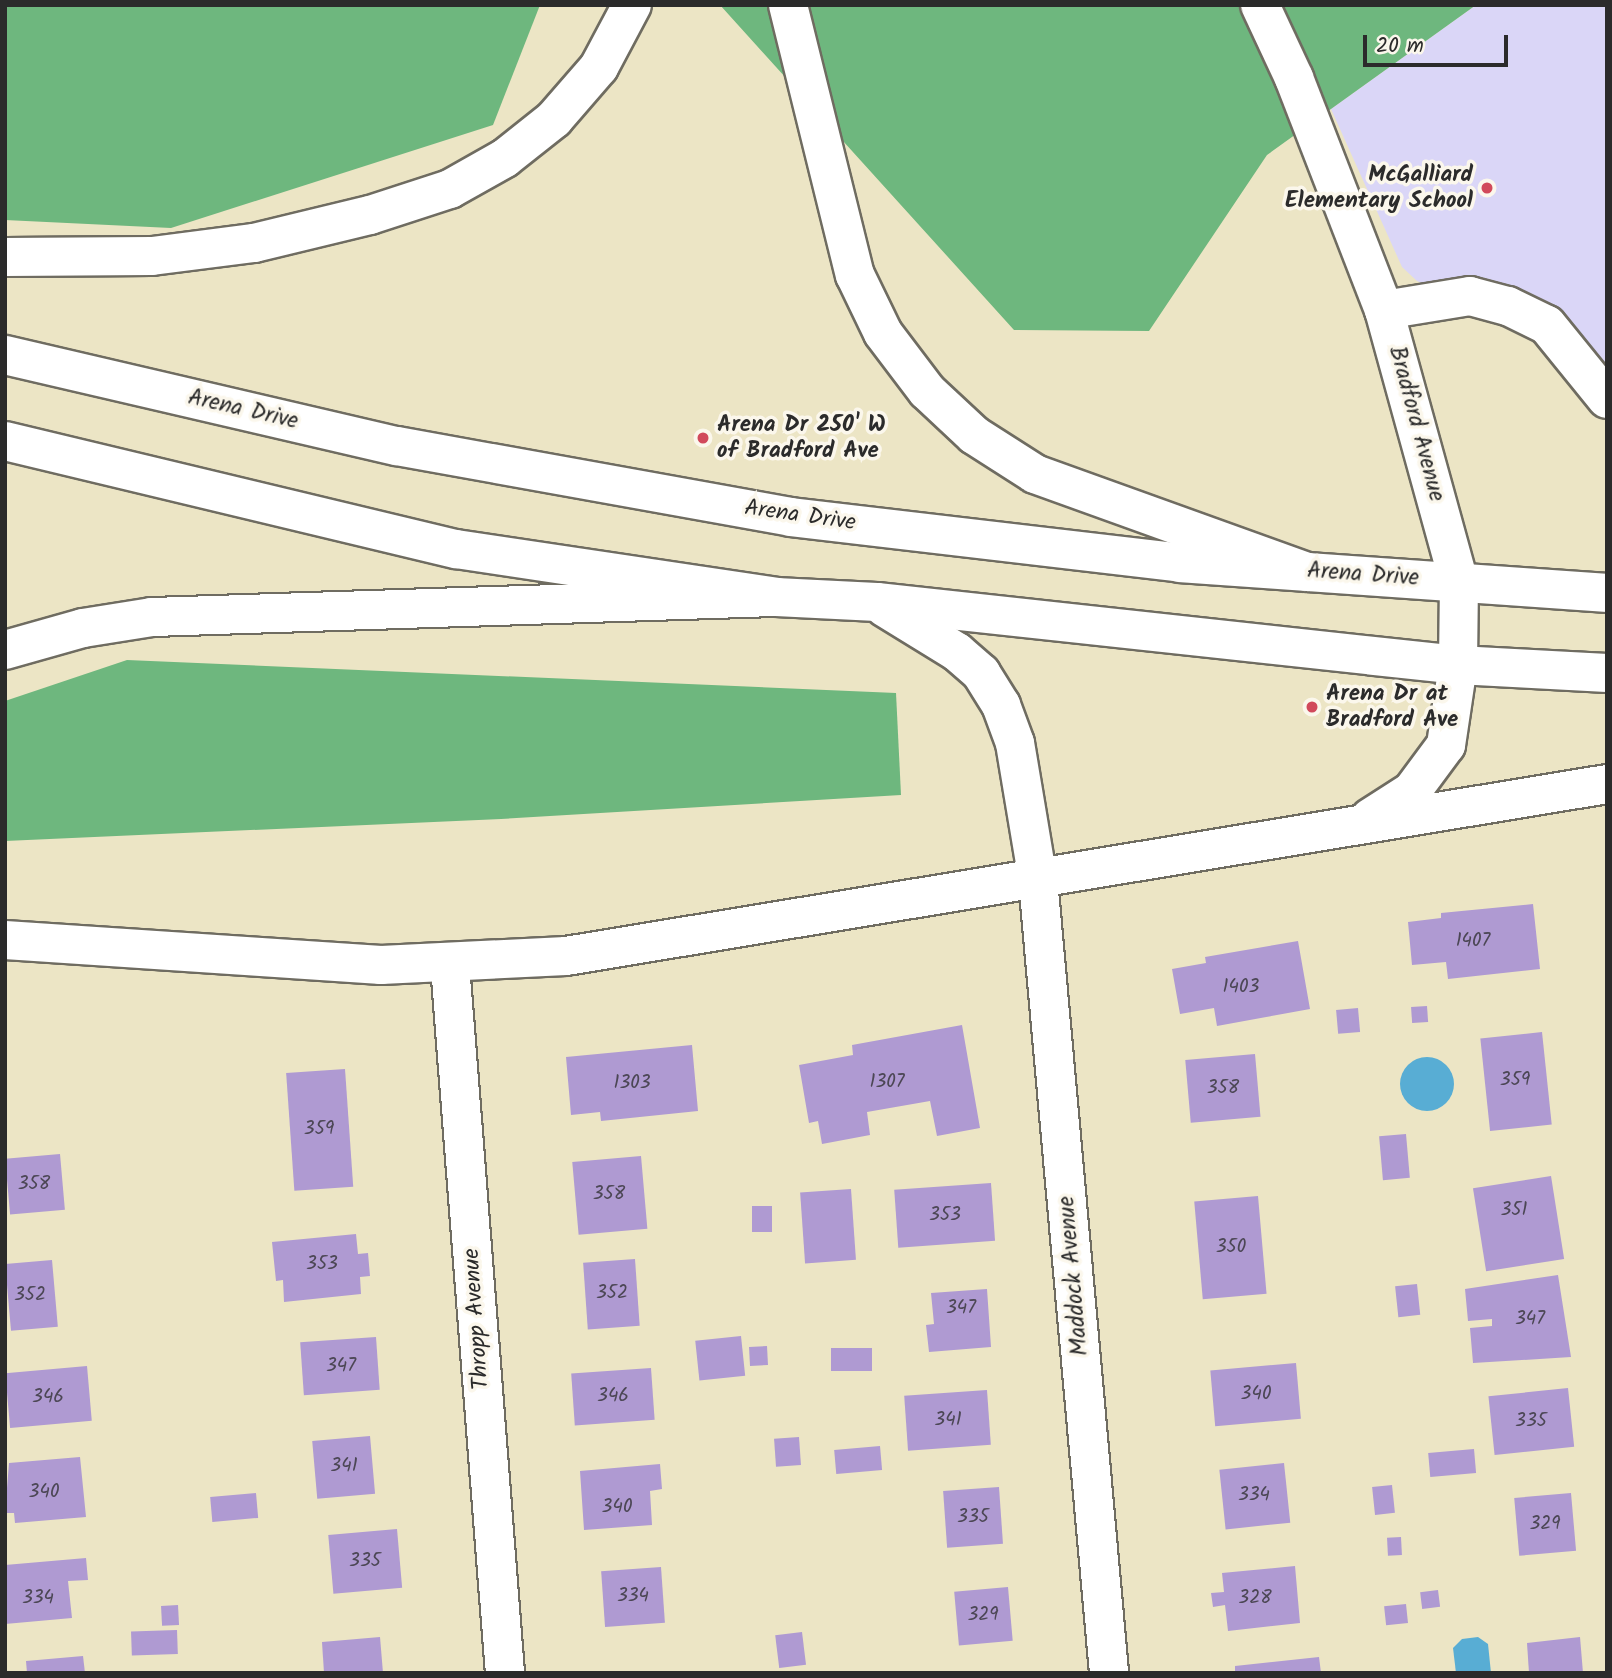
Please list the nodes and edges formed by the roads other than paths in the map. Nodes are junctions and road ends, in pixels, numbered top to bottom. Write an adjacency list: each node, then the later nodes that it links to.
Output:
1 (632, 5): 4 (main road)
2 (789, 5): 9 (main road)
3 (1260, 5): 5 (main road, Bradford Avenue)
4 (5, 257)
5 (1384, 310): 7 (main road); 10 (main road, Bradford Avenue)
6 (5, 355): 9 (main road, Arena Drive)
7 (1607, 399)
8 (5, 441): 12 (main road)
9 (1307, 572): 10 (main road, Arena Drive)
10 (1459, 582): 11 (main road, Arena Drive); 15 (main road, Bradford Avenue)
11 (1607, 593)
12 (776, 597): 13 (main road); 14 (main road)
13 (877, 602): 15 (main road); 19 (main road, Maddock Avenue)
14 (5, 650)
15 (1458, 665): 16 (main road); 18 (main road, Bradford Avenue)
16 (1607, 673)
17 (1607, 783): 18 (main road)
18 (1359, 825): 19 (main road)
19 (1038, 880): 21 (main road); 23 (main road, Maddock Avenue)
20 (5, 940): 21 (main road)
21 (450, 965): 22 (main road, Thropp Avenue)
22 (505, 1673)
23 (1109, 1673)

